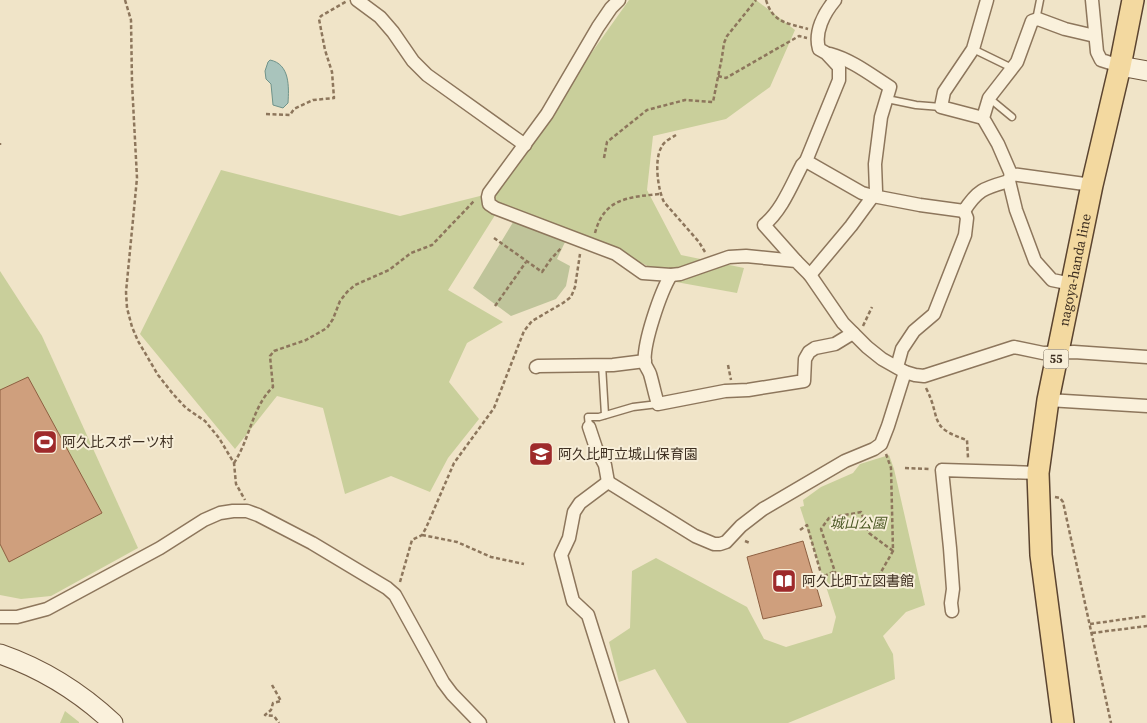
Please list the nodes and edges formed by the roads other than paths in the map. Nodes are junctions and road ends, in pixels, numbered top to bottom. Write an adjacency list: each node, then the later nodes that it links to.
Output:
1 (357, 0): 20 (street)
2 (619, 0): 20 (street)
3 (835, 0): 11 (street)
4 (987, 0): 10 (street)
5 (1040, 0): 8 (lane)
6 (1092, 0): 9 (street)
7 (1133, 0): 12 (main road, nagoya-handa line / 55)
8 (1036, 20): 9 (street); 13 (street)
9 (1095, 36): 12 (street)
10 (973, 49): 13 (lane); 17 (street)
11 (826, 53): 15 (street); 21 (street)
12 (1120, 66): 14 (street); 23 (main road, nagoya-handa line / 55)
13 (1012, 68): 16 (street)
14 (1147, 71)
15 (887, 98): 17 (lane); 24 (street)
16 (989, 98): 18 (lane); 19 (street)
17 (941, 106): 19 (street)
18 (1012, 117)
19 (983, 118): 22 (street)
20 (525, 145): 27 (street)
21 (806, 161): 24 (street); 26 (street)
22 (1010, 178): 23 (street); 25 (street); 29 (street)
23 (1092, 185): 29 (main road, nagoya-handa line / 55)
24 (873, 196): 25 (street); 28 (street)
25 (964, 211): 36 (street)
26 (796, 261): 27 (street); 28 (street)
27 (671, 275): 33 (street)
28 (810, 275): 30 (street)
29 (1072, 284): 31 (main road, nagoya-handa line / 55)
30 (855, 335): 36 (street); 38 (street)
31 (1057, 352): 32 (street); 36 (street); 37 (main road, nagoya-handa line / 55)
32 (1147, 357)
33 (646, 361): 34 (street); 38 (street)
34 (602, 365): 35 (street); 40 (lane)
35 (536, 367)
36 (901, 369): 43 (street)
37 (1048, 400): 39 (street); 42 (main road, nagoya-handa line / 55)
38 (658, 404): 40 (lane)
39 (1147, 406)
40 (605, 415): 41 (lane)
41 (589, 427): 43 (street)
42 (1038, 473): 44 (street); 50 (main road, nagoya-handa line / 55)
43 (608, 482): 49 (street)
44 (952, 612)
45 (0, 617): 48 (street)
46 (0, 654): 47 (street)
47 (113, 723)
48 (480, 723)
49 (622, 723)
50 (1063, 723)

